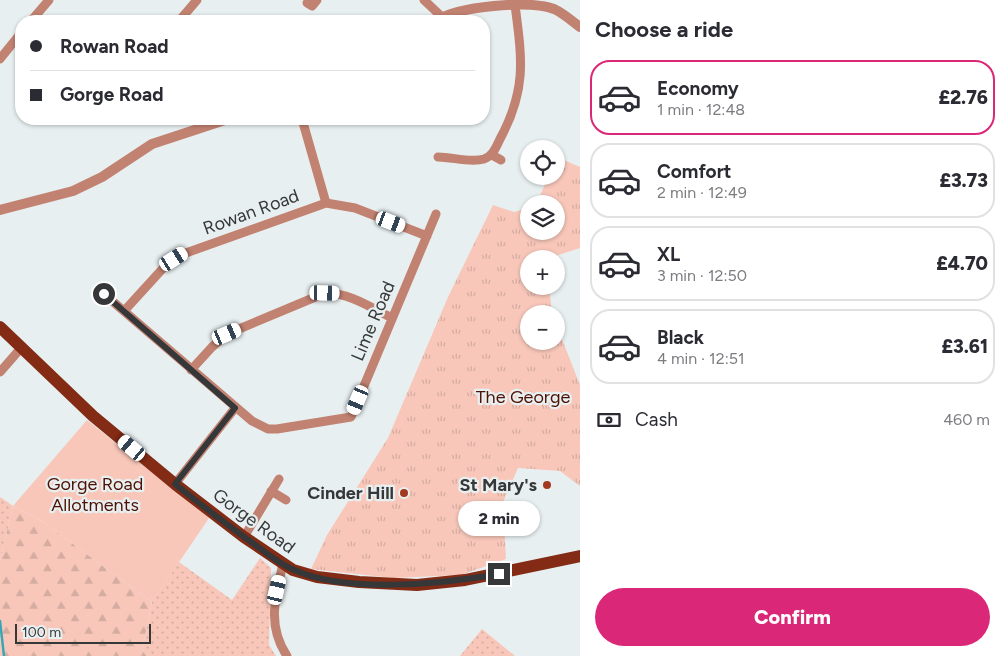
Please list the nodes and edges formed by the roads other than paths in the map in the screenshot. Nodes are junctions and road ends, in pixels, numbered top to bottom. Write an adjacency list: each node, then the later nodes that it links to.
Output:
1 (49, 0): 7 (street)
2 (197, 0): 8 (street)
3 (317, 0): 5 (street)
4 (424, 0): 9 (street)
5 (307, 3)
6 (515, 5): 10 (street); 11 (street); 17 (street)
7 (36, 15)
8 (184, 15)
9 (436, 15)
10 (448, 15)
11 (580, 27)
12 (15, 40): 13 (street)
13 (0, 59)
14 (210, 125): 20 (street)
15 (304, 125): 19 (street, Rowan Road)
16 (444, 154): 17 (street)
17 (492, 156): 18 (street)
18 (501, 160)
19 (326, 203): 22 (street); 24 (street, Rowan Road)
20 (0, 210)
21 (436, 214): 22 (street, Lime Road)
22 (427, 236): 25 (street, Lime Road)
23 (104, 294): 24 (street)
24 (125, 310): 28 (street)
25 (392, 318): 28 (street); 30 (street, Lime Road)
26 (0, 327): 27 (main road, Gorge Road)
27 (21, 348): 29 (street); 32 (main road, Gorge Road)
28 (192, 370): 30 (street)
29 (0, 372)
30 (235, 408): 32 (street)
31 (279, 479): 33 (street)
32 (175, 484): 35 (main road, Gorge Road)
33 (271, 492): 34 (street); 35 (street)
34 (286, 500)
35 (244, 537): 37 (main road, Gorge Road)
36 (580, 556): 37 (main road, Gorge Road)
37 (283, 564): 38 (street)
38 (287, 656)

